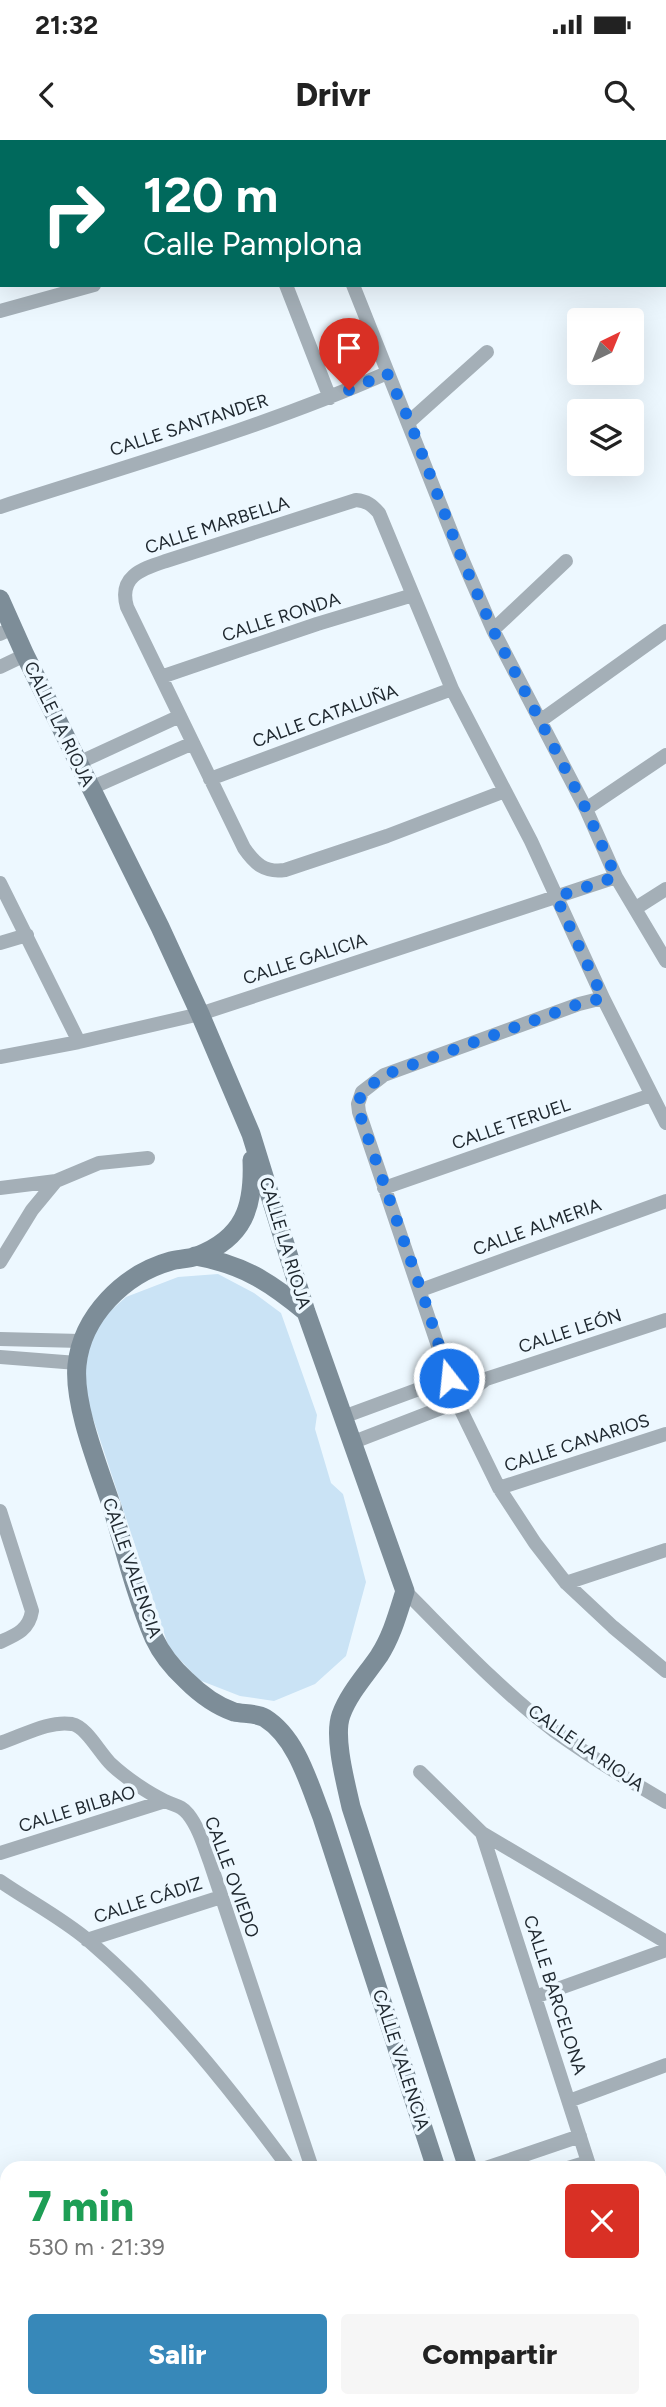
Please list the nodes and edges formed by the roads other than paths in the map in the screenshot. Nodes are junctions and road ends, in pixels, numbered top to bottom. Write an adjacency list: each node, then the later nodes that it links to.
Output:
1 (87, 287): 4 (street)
2 (287, 287): 7 (street)
3 (354, 287): 6 (street)
4 (0, 311)
5 (487, 352): 8 (street)
6 (387, 373): 7 (street, CALLE SANTANDER); 8 (street)
7 (330, 398): 9 (street, CALLE SANTANDER)
8 (410, 422): 13 (street)
9 (0, 507)
10 (566, 561): 13 (street)
11 (413, 595): 18 (street, CALLE RONDA); 18 (street, CALLE MARBELLA); 19 (street, CALLE MARBELLA)
12 (0, 599): 14 (street, CALLE LA RIOJA)
13 (493, 630): 21 (street)
14 (6, 631): 16 (street, CALLE LA RIOJA)
15 (666, 631): 21 (street)
16 (25, 655): 17 (street); 24 (street, CALLE LA RIOJA)
17 (0, 667)
18 (161, 677): 20 (street, CALLE MARBELLA)
19 (452, 689): 25 (street, CALLE CATALUÑA); 27 (street, CALLE MARBELLA)
20 (180, 716): 22 (street, CALLE MARBELLA); 24 (street)
21 (540, 721): 28 (street)
22 (193, 743): 25 (street, CALLE MARBELLA); 26 (street)
23 (666, 755): 28 (street)
24 (78, 763): 26 (street, CALLE LA RIOJA)
25 (210, 779): 27 (street, CALLE MARBELLA)
26 (91, 788): 38 (street, CALLE LA RIOJA)
27 (505, 792): 32 (street, CALLE MARBELLA)
28 (586, 809): 29 (street)
29 (616, 877): 32 (street, CALLE GALICIA); 33 (street)
30 (0, 883): 34 (street)
31 (666, 888): 33 (street)
32 (556, 897): 37 (street, CALLE MARBELLA); 38 (street, CALLE GALICIA)
33 (636, 908): 36 (street)
34 (27, 935): 35 (street); 39 (street)
35 (0, 943)
36 (666, 961)
37 (603, 998): 41 (street, CALLE MARBELLA); 47 (street)
38 (200, 1014): 39 (street, CALLE GALICIA); 43 (street, CALLE LA RIOJA)
39 (79, 1042): 40 (street, CALLE GALICIA)
40 (0, 1057)
41 (651, 1096): 42 (street, CALLE MARBELLA); 47 (street, CALLE TERUEL)
42 (666, 1123)
43 (251, 1135): 49 (street, CALLE VALENCIA); 52 (street, CALLE LA RIOJA)
44 (148, 1158): 45 (street)
45 (56, 1181): 46 (street); 50 (street)
46 (0, 1188)
47 (384, 1188): 51 (street)
48 (666, 1201): 51 (street, CALLE ALMERIA)
49 (195, 1256): 52 (street); 55 (street, CALLE VALENCIA)
50 (0, 1262)
51 (421, 1290): 58 (street)
52 (306, 1312): 61 (street, CALLE LA RIOJA)
53 (666, 1320): 59 (street, CALLE LEÓN)
54 (0, 1339): 55 (street)
55 (81, 1341): 57 (street, CALLE VALENCIA)
56 (0, 1357): 57 (street)
57 (77, 1363): 77 (street, CALLE VALENCIA)
58 (449, 1378): 59 (street, CALLE LEÓN); 60 (street); 61 (street, CALLE LEÓN)
59 (486, 1379): 60 (street, CALLE LEÓN)
60 (457, 1402): 63 (street, CALLE LEÓN); 64 (street)
61 (343, 1418): 63 (street, CALLE LA RIOJA)
62 (666, 1434): 64 (street, CALLE CANARIOS)
63 (351, 1443): 69 (street, CALLE LA RIOJA)
64 (499, 1488): 68 (street)
65 (0, 1511): 66 (street)
66 (3, 1531): 70 (street)
67 (666, 1550): 68 (street)
68 (566, 1583): 71 (street)
69 (405, 1591): 75 (street, CALLE LA RIOJA); 76 (street, CALLE VALENCIA)
70 (0, 1642)
71 (663, 1666)
72 (0, 1744): 74 (street, CALLE OVIEDO)
73 (421, 1772): 78 (street, CALLE BARCELONA)
74 (165, 1801): 79 (street, CALLE BILBAO); 81 (street, CALLE OVIEDO)
75 (666, 1802)
76 (351, 1807): 77 (street); 92 (street, CALLE VALENCIA)
77 (322, 1817): 91 (street, CALLE VALENCIA)
78 (482, 1833): 83 (street, CALLE BARCELONA); 85 (street, CALLE BARCELONA)
79 (0, 1853)
80 (0, 1881): 82 (street)
81 (220, 1897): 82 (street, CALLE CÁDIZ); 90 (street, CALLE OVIEDO)
82 (87, 1940): 89 (street)
83 (666, 1942)
84 (666, 1950): 85 (street)
85 (535, 1997): 87 (street, CALLE BARCELONA)
86 (666, 2066): 87 (street)
87 (569, 2101): 88 (street, CALLE BARCELONA)
88 (580, 2136): 93 (street); 94 (street, CALLE BARCELONA)
89 (284, 2161)
90 (310, 2161)
91 (434, 2161)
92 (466, 2161)
93 (507, 2161)
94 (588, 2161)

